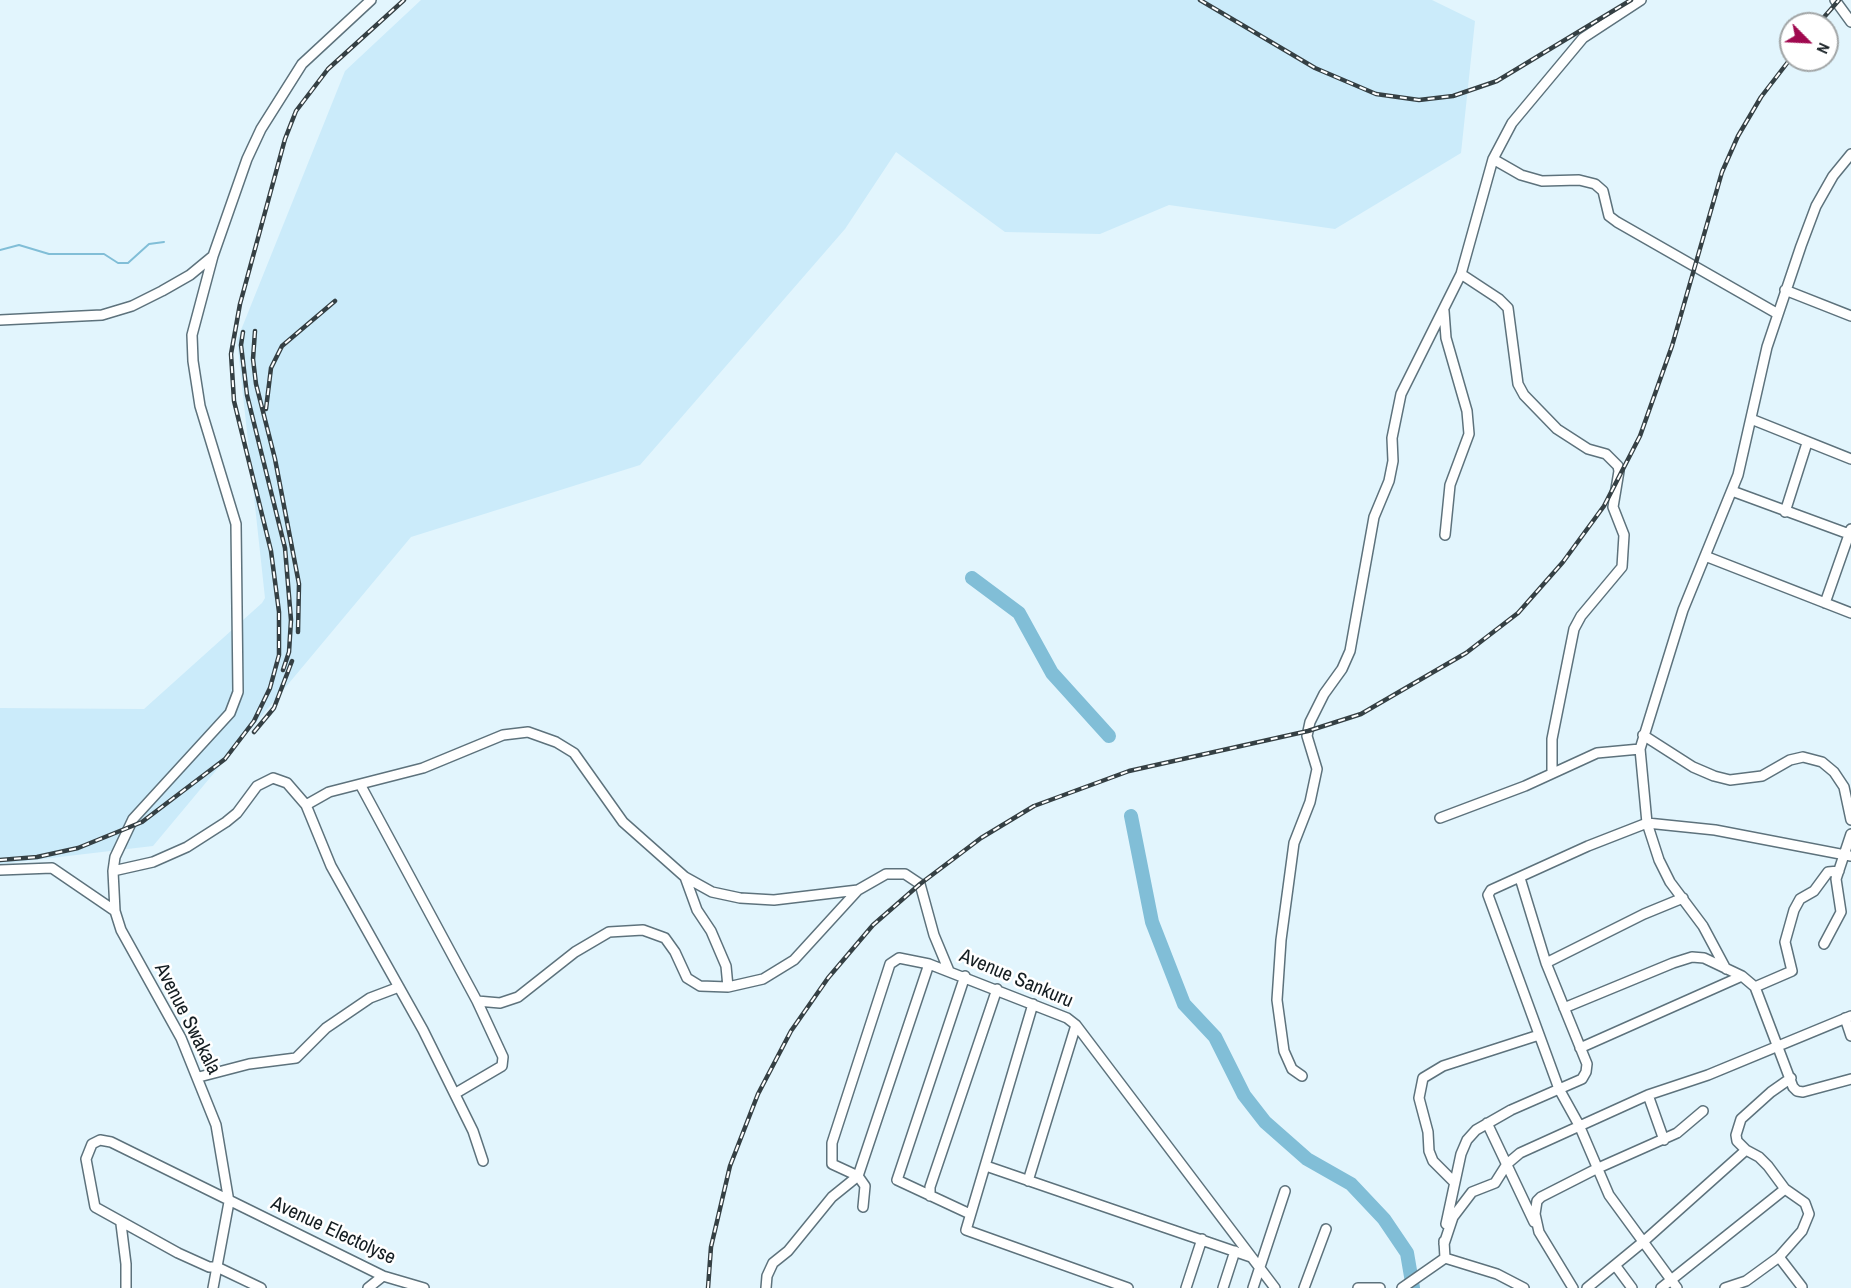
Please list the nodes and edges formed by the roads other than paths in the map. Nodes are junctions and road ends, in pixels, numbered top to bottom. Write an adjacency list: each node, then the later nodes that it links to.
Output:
1 (371, 0): 7 (street)
2 (1641, 0): 6 (street)
3 (1835, 0): 4 (street)
4 (1851, 22)
5 (1851, 154): 9 (street)
6 (1493, 159): 8 (street); 11 (street)
7 (213, 256): 13 (street); 35 (street)
8 (1461, 274): 10 (street); 26 (street)
9 (1785, 290): 11 (street); 12 (street)
10 (1444, 311): 20 (street); 62 (street)
11 (1778, 314): 14 (street)
12 (1851, 316)
13 (0, 320)
14 (1751, 419): 15 (street); 17 (street)
15 (1807, 443): 16 (street); 18 (street)
16 (1851, 459)
17 (1732, 491): 18 (street); 21 (street)
18 (1785, 512): 19 (street)
19 (1850, 532): 22 (street)
20 (1445, 535)
21 (1705, 556): 22 (street); 24 (street)
22 (1825, 603): 23 (street)
23 (1851, 613)
24 (1643, 735): 25 (street); 30 (street)
25 (1640, 748): 26 (street); 31 (street)
26 (1552, 773): 29 (street)
27 (361, 786): 28 (street); 37 (street); 53 (street)
28 (306, 805): 35 (street); 49 (street)
29 (1440, 818)
30 (1851, 820)
31 (1647, 822): 33 (street); 38 (street); 40 (street)
32 (1851, 834): 33 (street)
33 (1849, 855): 36 (street)
34 (0, 870): 41 (street)
35 (113, 871): 41 (street)
36 (1839, 871): 42 (street); 51 (street)
37 (685, 877): 39 (street); 50 (street)
38 (1520, 878): 43 (street); 58 (street)
39 (858, 890): 46 (street); 50 (street)
40 (1683, 898): 43 (street); 45 (street)
41 (115, 911): 63 (street, Avenue Swakala)
42 (1824, 944)
43 (1546, 963): 55 (street)
44 (928, 964): 46 (street, Avenue Sankuru); 78 (street); 78 (street, Avenue Sankuru)
45 (1726, 969): 48 (street); 55 (street)
46 (949, 971): 47 (street, Avenue Sankuru)
47 (965, 976): 52 (street, Avenue Sankuru); 83 (street)
48 (1742, 976): 51 (street); 61 (street)
49 (399, 987): 63 (street); 67 (street)
50 (728, 987): 53 (street)
51 (1755, 987): 60 (street)
52 (997, 989): 54 (street, Avenue Sankuru); 83 (street)
53 (477, 1001): 67 (street)
54 (1033, 1004): 57 (street, Avenue Sankuru); 76 (street)
55 (1564, 1008): 61 (street)
56 (1848, 1017): 59 (street); 60 (street)
57 (1076, 1025): 79 (street); 94 (street, Avenue Sankuru)
58 (1539, 1035): 66 (street); 80 (street)
59 (1851, 1036)
60 (1779, 1046): 64 (street); 68 (street)
61 (1580, 1048): 66 (street)
62 (1302, 1076)
63 (199, 1077): 84 (street, Avenue Swakala)
64 (1791, 1078): 65 (street); 73 (street)
65 (1851, 1079)
66 (1559, 1089): 70 (street); 71 (street)
67 (456, 1093): 74 (street)
68 (1648, 1095): 71 (street); 72 (street)
69 (1703, 1111): 72 (street)
70 (1487, 1123): 75 (street); 80 (street)
71 (1579, 1125): 75 (street); 77 (street)
72 (1664, 1140): 77 (street)
73 (1746, 1150): 81 (street); 91 (street)
74 (483, 1161)
75 (1507, 1164): 89 (street); 92 (street)
76 (986, 1166): 79 (street); 86 (street)
77 (1596, 1169): 89 (street); 91 (street)
78 (858, 1176): 85 (street); 110 (street)
79 (1028, 1181): 90 (street)
80 (1454, 1182): 92 (street)
81 (1785, 1189): 95 (street); 101 (street)
82 (1285, 1191): 99 (street)
83 (930, 1196): 86 (street)
84 (230, 1202): 87 (street, Avenue Electolyse); 98 (street, Avenue Swakala); 100 (street, Avenue Electolyse)
85 (863, 1208)
86 (970, 1214): 111 (street)
87 (121, 1224): 98 (street); 105 (street)
88 (1326, 1229): 116 (street)
89 (1539, 1232): 121 (street)
90 (1202, 1239): 93 (street); 112 (street)
91 (1643, 1242): 97 (street); 101 (street)
92 (1444, 1244): 96 (street)
93 (1235, 1251): 94 (street); 113 (street)
94 (1252, 1257): 99 (street, Avenue Sankuru)
95 (1779, 1257): 102 (street); 104 (street)
96 (1445, 1258): 119 (street); 120 (street)
97 (1615, 1265): 103 (street); 122 (street)
98 (218, 1267): 106 (street, Avenue Swakala); 107 (street)
99 (1260, 1268): 114 (street); 115 (street, Avenue Sankuru)
100 (383, 1276): 108 (street); 109 (street, Avenue Electolyse)
101 (1674, 1284): 123 (street)
102 (1749, 1284): 124 (street)
103 (1593, 1286)
104 (1802, 1287)
105 (126, 1288)
106 (213, 1288)
107 (261, 1288)
108 (368, 1288)
109 (423, 1288)
110 (766, 1288)
111 (1128, 1288)
112 (1186, 1288)
113 (1223, 1288)
114 (1253, 1288)
115 (1275, 1288)
116 (1304, 1288)
117 (1358, 1288): 118 (street)
118 (1380, 1288)
119 (1402, 1288)
120 (1524, 1288)
121 (1573, 1288)
122 (1632, 1288)
123 (1661, 1288)
124 (1725, 1288)

